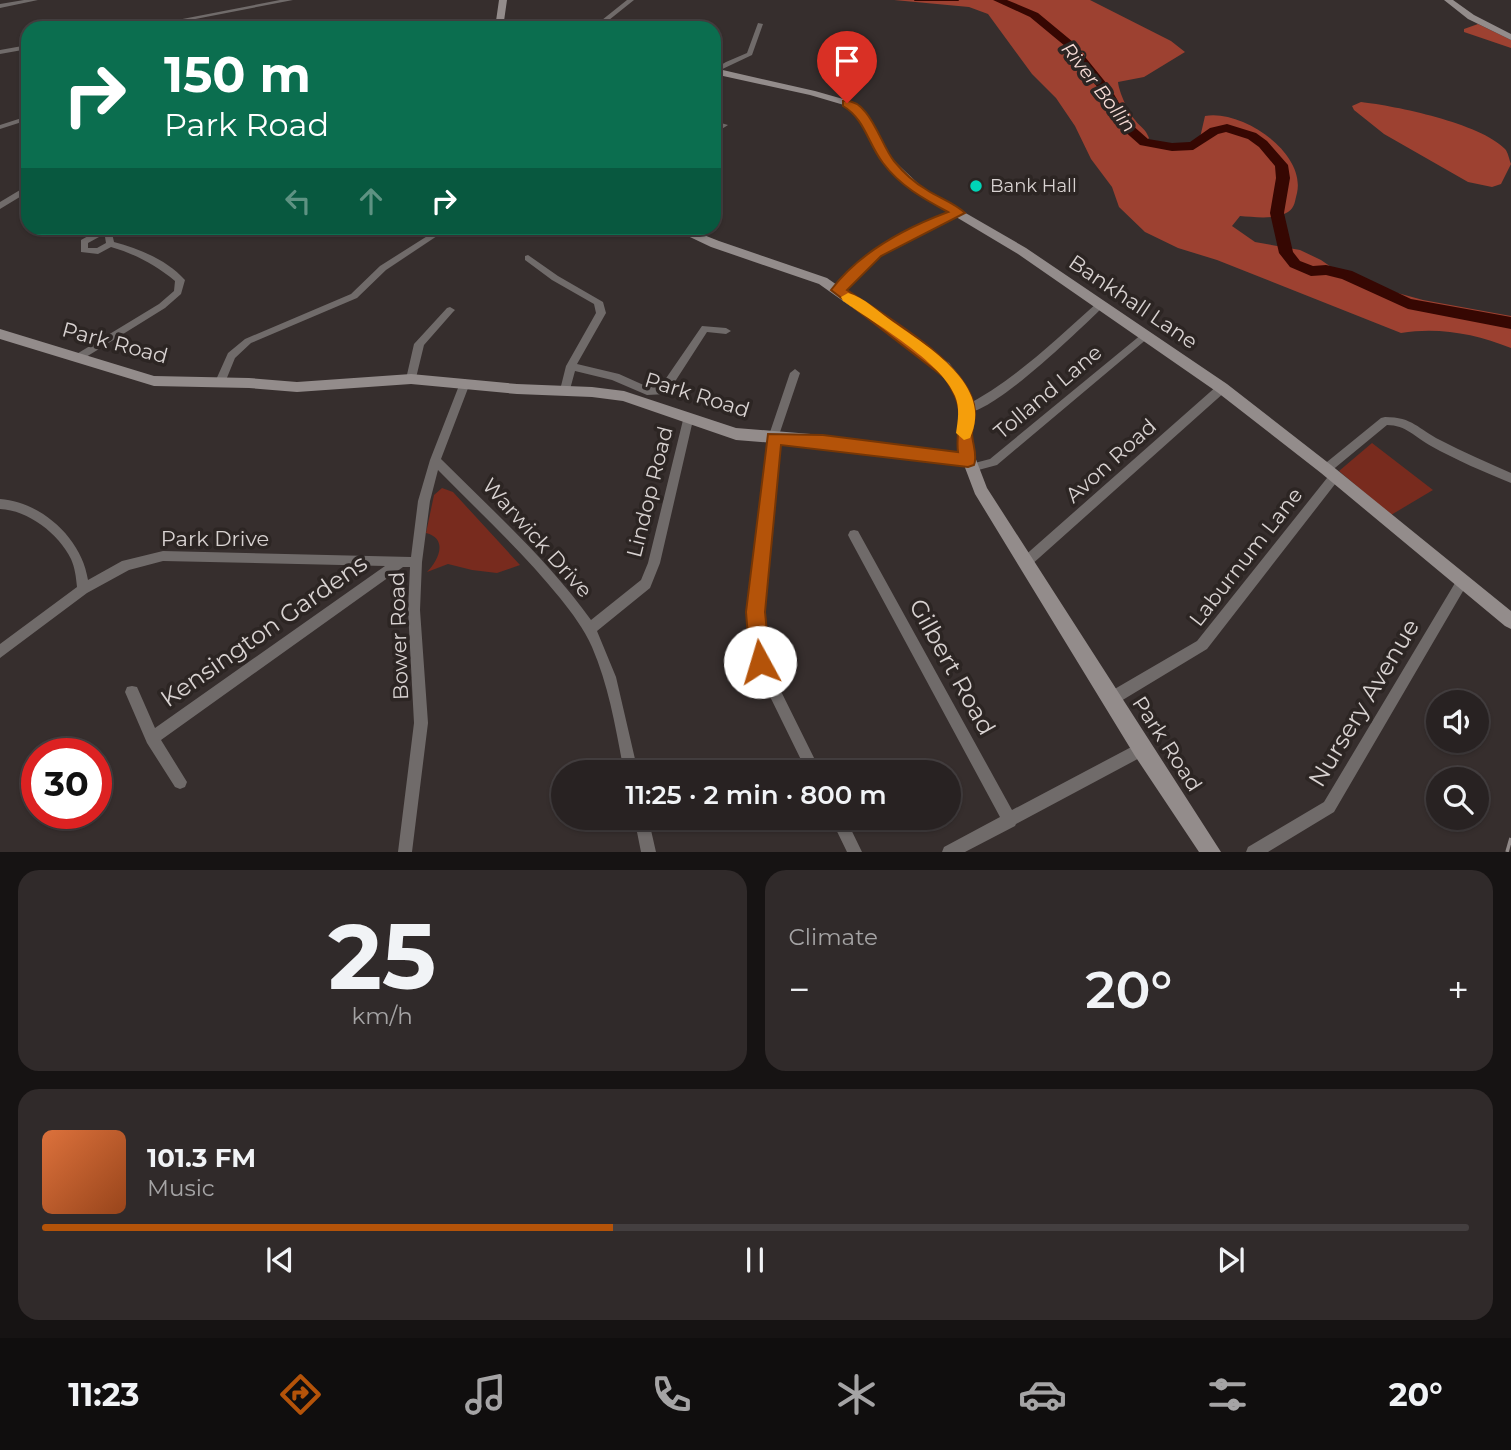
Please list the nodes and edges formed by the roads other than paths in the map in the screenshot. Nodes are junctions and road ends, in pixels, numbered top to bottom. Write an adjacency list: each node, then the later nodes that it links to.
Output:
1 (34, 0): 6 (street)
2 (290, 0): 7 (street)
3 (503, 0): 8 (street)
4 (631, 0): 9 (street)
5 (1448, 0): 11 (street)
6 (0, 6)
7 (177, 21)
8 (500, 21)
9 (604, 21)
10 (760, 23): 14 (street)
11 (1511, 37)
12 (21, 48): 13 (street)
13 (0, 52)
14 (721, 67)
15 (721, 72): 20 (street, Bankhall Lane)
16 (21, 120): 17 (street)
17 (0, 127)
18 (21, 193): 19 (street)
19 (0, 206)
20 (959, 213): 25 (street); 26 (street, Bankhall Lane)
21 (433, 235): 35 (street)
22 (693, 235): 25 (street)
23 (110, 244): 31 (street)
24 (528, 258): 32 (street)
25 (838, 290): 39 (street)
26 (1100, 305): 30 (street, Bankhall Lane); 39 (street)
27 (450, 310): 34 (street)
28 (726, 331): 32 (street)
29 (0, 334): 31 (street, Park Road)
30 (1145, 336): 37 (street, Bankhall Lane); 43 (street, Tolland Lane)
31 (78, 358): 35 (street, Park Road)
32 (571, 366): 38 (street)
33 (795, 373): 41 (street)
34 (411, 379): 35 (street, Park Road); 36 (street, Park Road)
35 (220, 382)
36 (465, 383): 38 (street, Park Road); 42 (street, Bower Road)
37 (1222, 388): 44 (street, Bankhall Lane); 49 (street, Avon Road)
38 (565, 390): 40 (street, Park Road)
39 (967, 410): 43 (street)
40 (688, 420): 41 (street, Park Road); 53 (street, Lindop Road)
41 (773, 438): 43 (street, Park Road); 60 (street)
42 (435, 460): 48 (street, Bower Road); 53 (street, Warwick Drive)
43 (969, 464): 49 (street, Park Road)
44 (1330, 473): 45 (street, Laburnum Lane); 50 (street, Bankhall Lane); 56 (street, Laburnum Lane)
45 (1511, 478)
46 (0, 504): 51 (street)
47 (854, 535): 62 (street, Gilbert Road)
48 (409, 562): 51 (street, Park Drive); 57 (street, Kensington Gardens); 65 (street, Bower Road)
49 (1026, 562): 56 (street, Park Road)
50 (1462, 582): 52 (street, Bankhall Lane); 70 (street, Nursery Avenue)
51 (83, 589): 54 (street, Park Drive)
52 (1511, 621)
53 (589, 629): 59 (street, Warwick Drive)
54 (0, 652)
55 (132, 691): 57 (street, Kensington Gardens)
56 (1111, 699): 58 (street, Park Road)
57 (152, 738): 61 (street, Kensington Gardens)
58 (1142, 749): 62 (street); 69 (street, Park Road)
59 (629, 760)
60 (808, 760)
61 (180, 782)
62 (1010, 821): 68 (street)
63 (644, 830): 66 (street)
64 (844, 830): 67 (street)
65 (405, 852)
66 (649, 852)
67 (855, 852)
68 (949, 852)
69 (1211, 852)
70 (1253, 852)

